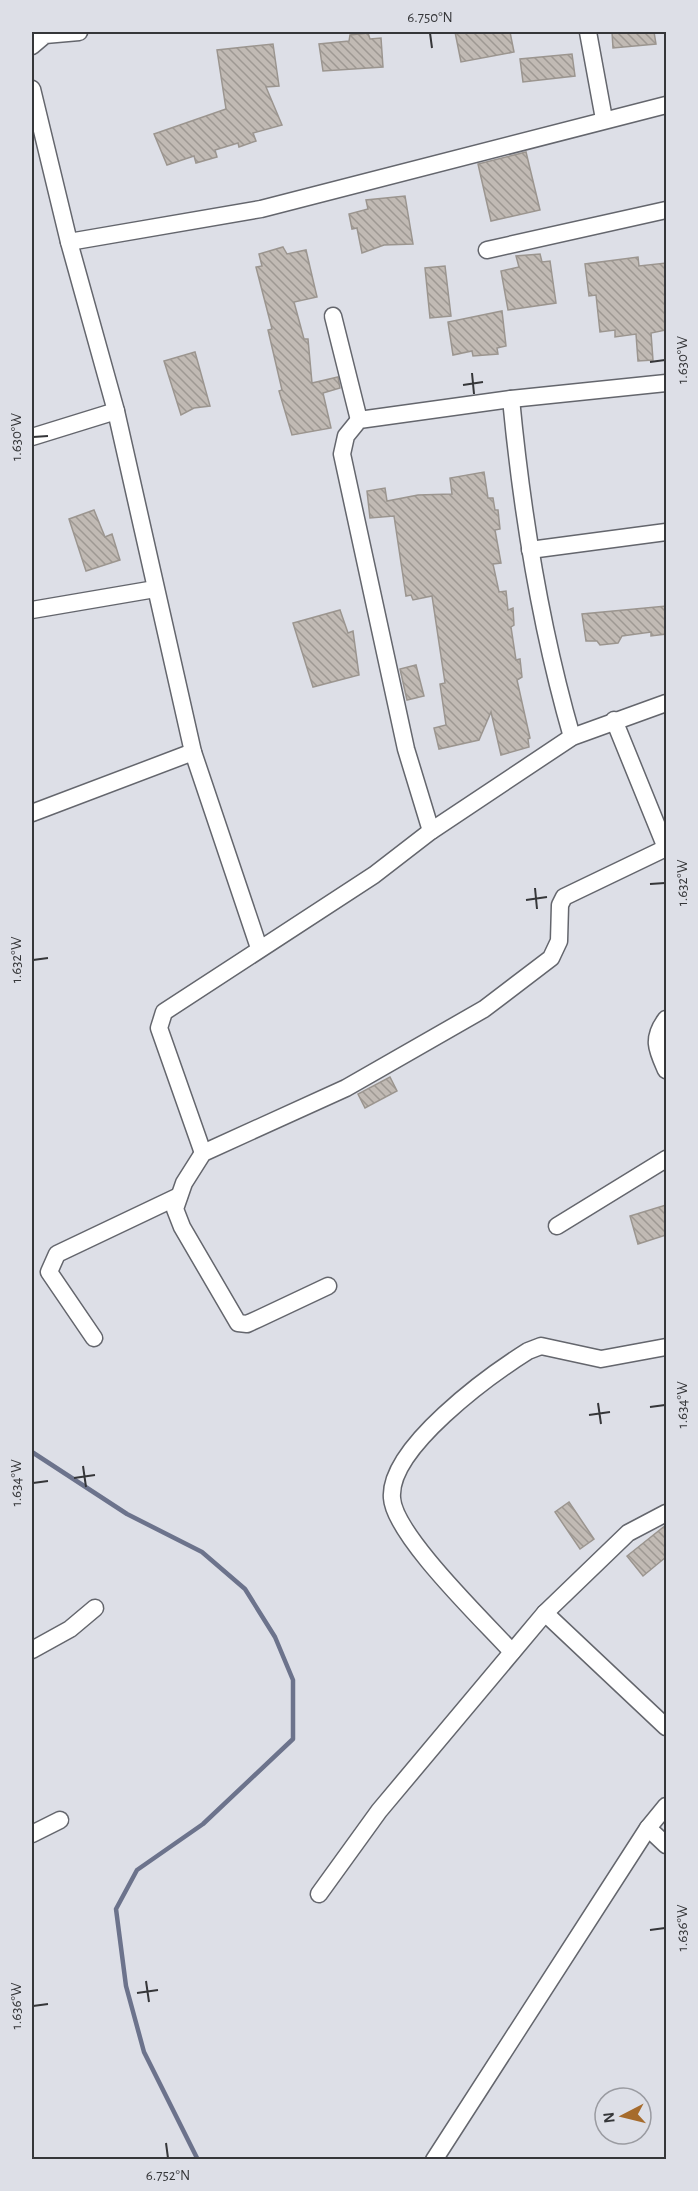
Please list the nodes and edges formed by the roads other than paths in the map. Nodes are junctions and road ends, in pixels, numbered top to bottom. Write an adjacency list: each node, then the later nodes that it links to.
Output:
1 (79, 32): 3 (street)
2 (588, 32): 6 (street)
3 (32, 46)
4 (32, 89): 8 (street)
5 (666, 105): 6 (street)
6 (604, 119): 8 (street)
7 (666, 210): 9 (street)
8 (69, 242): 13 (street)
9 (487, 250)
10 (333, 316): 14 (street)
11 (666, 383): 12 (street)
12 (511, 399): 14 (street); 17 (street)
13 (116, 411): 15 (street); 18 (street)
14 (359, 420): 25 (street)
15 (32, 437)
16 (666, 532): 17 (street)
17 (530, 550): 22 (street)
18 (155, 589): 19 (street); 23 (street)
19 (32, 610)
20 (666, 703): 21 (street)
21 (614, 720): 22 (street); 26 (street)
22 (572, 737): 25 (street)
23 (194, 752): 24 (street); 27 (street)
24 (32, 813)
25 (431, 831): 27 (street)
26 (666, 848): 30 (street)
27 (259, 948): 30 (street)
28 (666, 1019): 29 (street)
29 (666, 1070)
30 (203, 1153): 32 (street)
31 (666, 1159): 33 (street)
32 (179, 1196): 34 (street); 35 (street)
33 (557, 1226)
34 (328, 1286)
35 (94, 1338)
36 (666, 1347): 41 (street)
37 (666, 1513): 39 (street)
38 (95, 1608): 40 (street)
39 (545, 1613): 41 (street); 42 (street)
40 (32, 1650)
41 (512, 1652): 48 (street)
42 (666, 1727)
43 (666, 1806): 45 (street)
44 (60, 1820): 46 (street)
45 (648, 1828): 47 (street); 49 (street)
46 (32, 1834)
47 (666, 1845)
48 (319, 1894)
49 (434, 2160)

